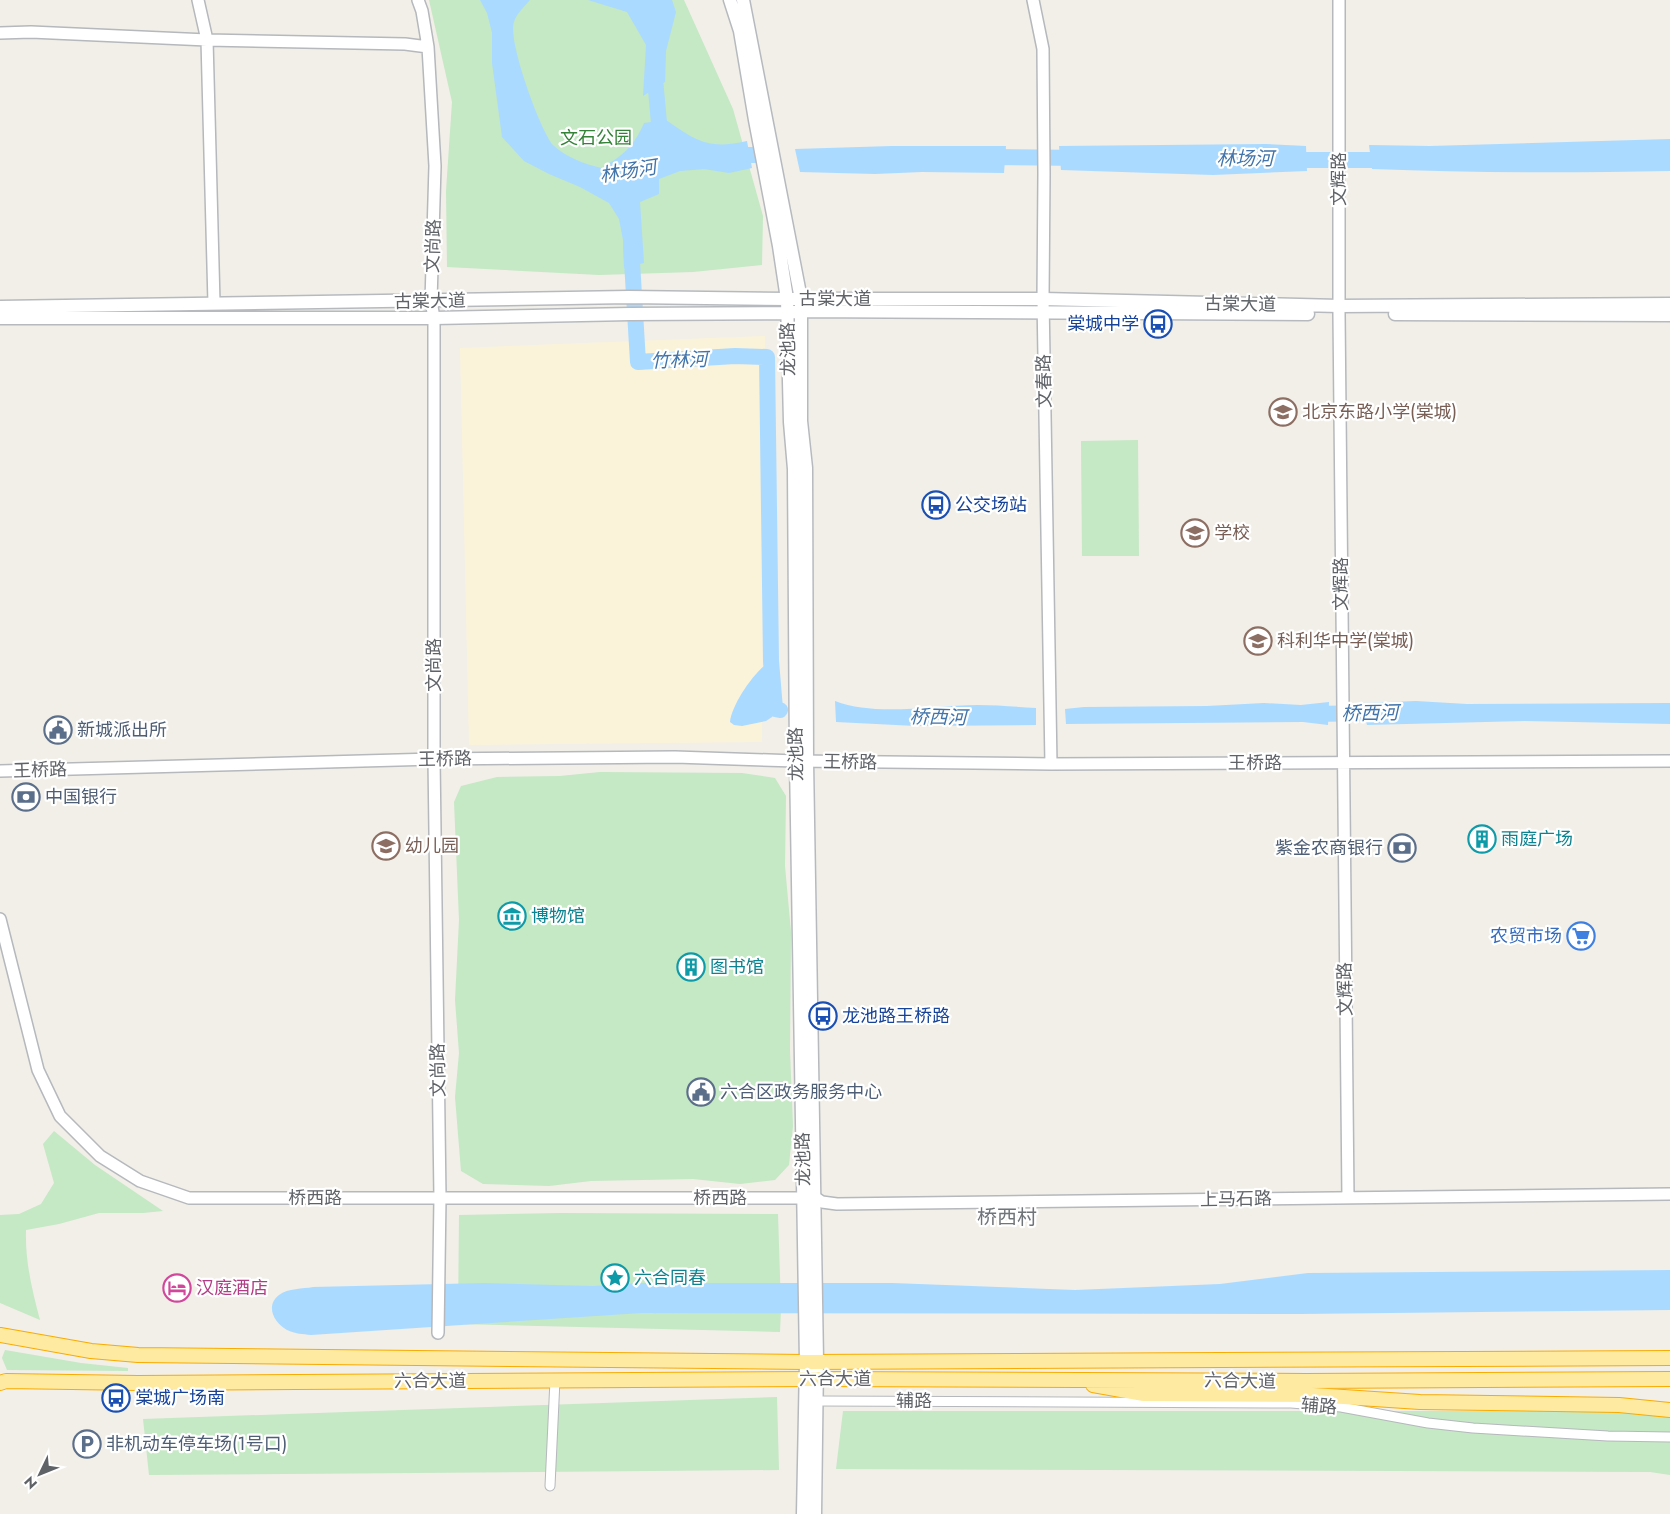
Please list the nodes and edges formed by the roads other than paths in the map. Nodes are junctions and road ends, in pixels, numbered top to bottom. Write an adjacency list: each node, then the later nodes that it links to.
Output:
1 (198, 0): 8 (street)
2 (418, 0): 9 (street, 文尚路)
3 (730, 0): 10 (main road, 龙池路)
4 (743, 0): 14 (main road, 龙池路)
5 (1033, 0): 15 (street, 文春路)
6 (1339, 0): 17 (street, 文辉路)
7 (0, 33): 8 (street)
8 (208, 40): 9 (street); 12 (street)
9 (428, 47): 11 (street, 文尚路)
10 (787, 299): 11 (main road, 古棠大道); 14 (main road, 古棠大道); 18 (main road, 龙池路)
11 (431, 301): 12 (main road, 古棠大道); 21 (street, 文尚路)
12 (214, 303): 16 (main road, 古棠大道)
13 (1670, 304): 17 (main road, 古棠大道)
14 (801, 305): 15 (main road, 古棠大道); 18 (main road, 古棠大道); 23 (main road, 龙池路)
15 (1043, 305): 17 (main road, 古棠大道); 26 (street, 文春路)
16 (0, 307)
17 (1339, 310): 19 (main road, 古棠大道); 24 (street, 文辉路)
18 (788, 313): 21 (main road, 古棠大道); 23 (main road, 龙池路)
19 (1670, 315)
20 (0, 318): 21 (main road, 古棠大道)
21 (434, 318): 22 (street, 文尚路)
22 (434, 759): 23 (street, 王桥路); 27 (street, 王桥路); 30 (street, 文尚路)
23 (801, 761): 26 (street, 王桥路); 31 (main road, 龙池路)
24 (1343, 762): 25 (street, 王桥路); 26 (street, 王桥路); 32 (street, 文辉路)
25 (1670, 762)
26 (1051, 764)
27 (0, 771)
28 (0, 919): 30 (street, 桥西路)
29 (1670, 1194): 32 (street, 上马石路)
30 (440, 1198): 31 (street, 桥西路); 33 (street, 文尚路)
31 (810, 1198): 32 (street, 上马石路); 38 (main road, 龙池路)
32 (1348, 1198)
33 (438, 1333)
34 (0, 1335): 38 (highway, 六合大道)
35 (1670, 1349): 36 (highway)
36 (1572, 1358): 37 (highway); 38 (highway, 六合大道)
37 (1670, 1358)
38 (812, 1362): 39 (main road, 龙池路)
39 (811, 1379): 40 (highway, 六合大道); 42 (highway, 六合大道); 45 (main road, 龙池路); 50 (main road, 龙池路)
40 (1068, 1379): 41 (highway, 六合大道); 44 (highway)
41 (1670, 1379)
42 (555, 1380): 43 (highway, 六合大道); 49 (street)
43 (0, 1383)
44 (1295, 1395): 46 (street); 47 (highway)
45 (817, 1401): 46 (street, 辅路); 51 (main road, 龙池路)
46 (1322, 1406): 48 (street, 辅路)
47 (1670, 1410)
48 (1670, 1437)
49 (550, 1486)
50 (804, 1514)
51 (815, 1514)

